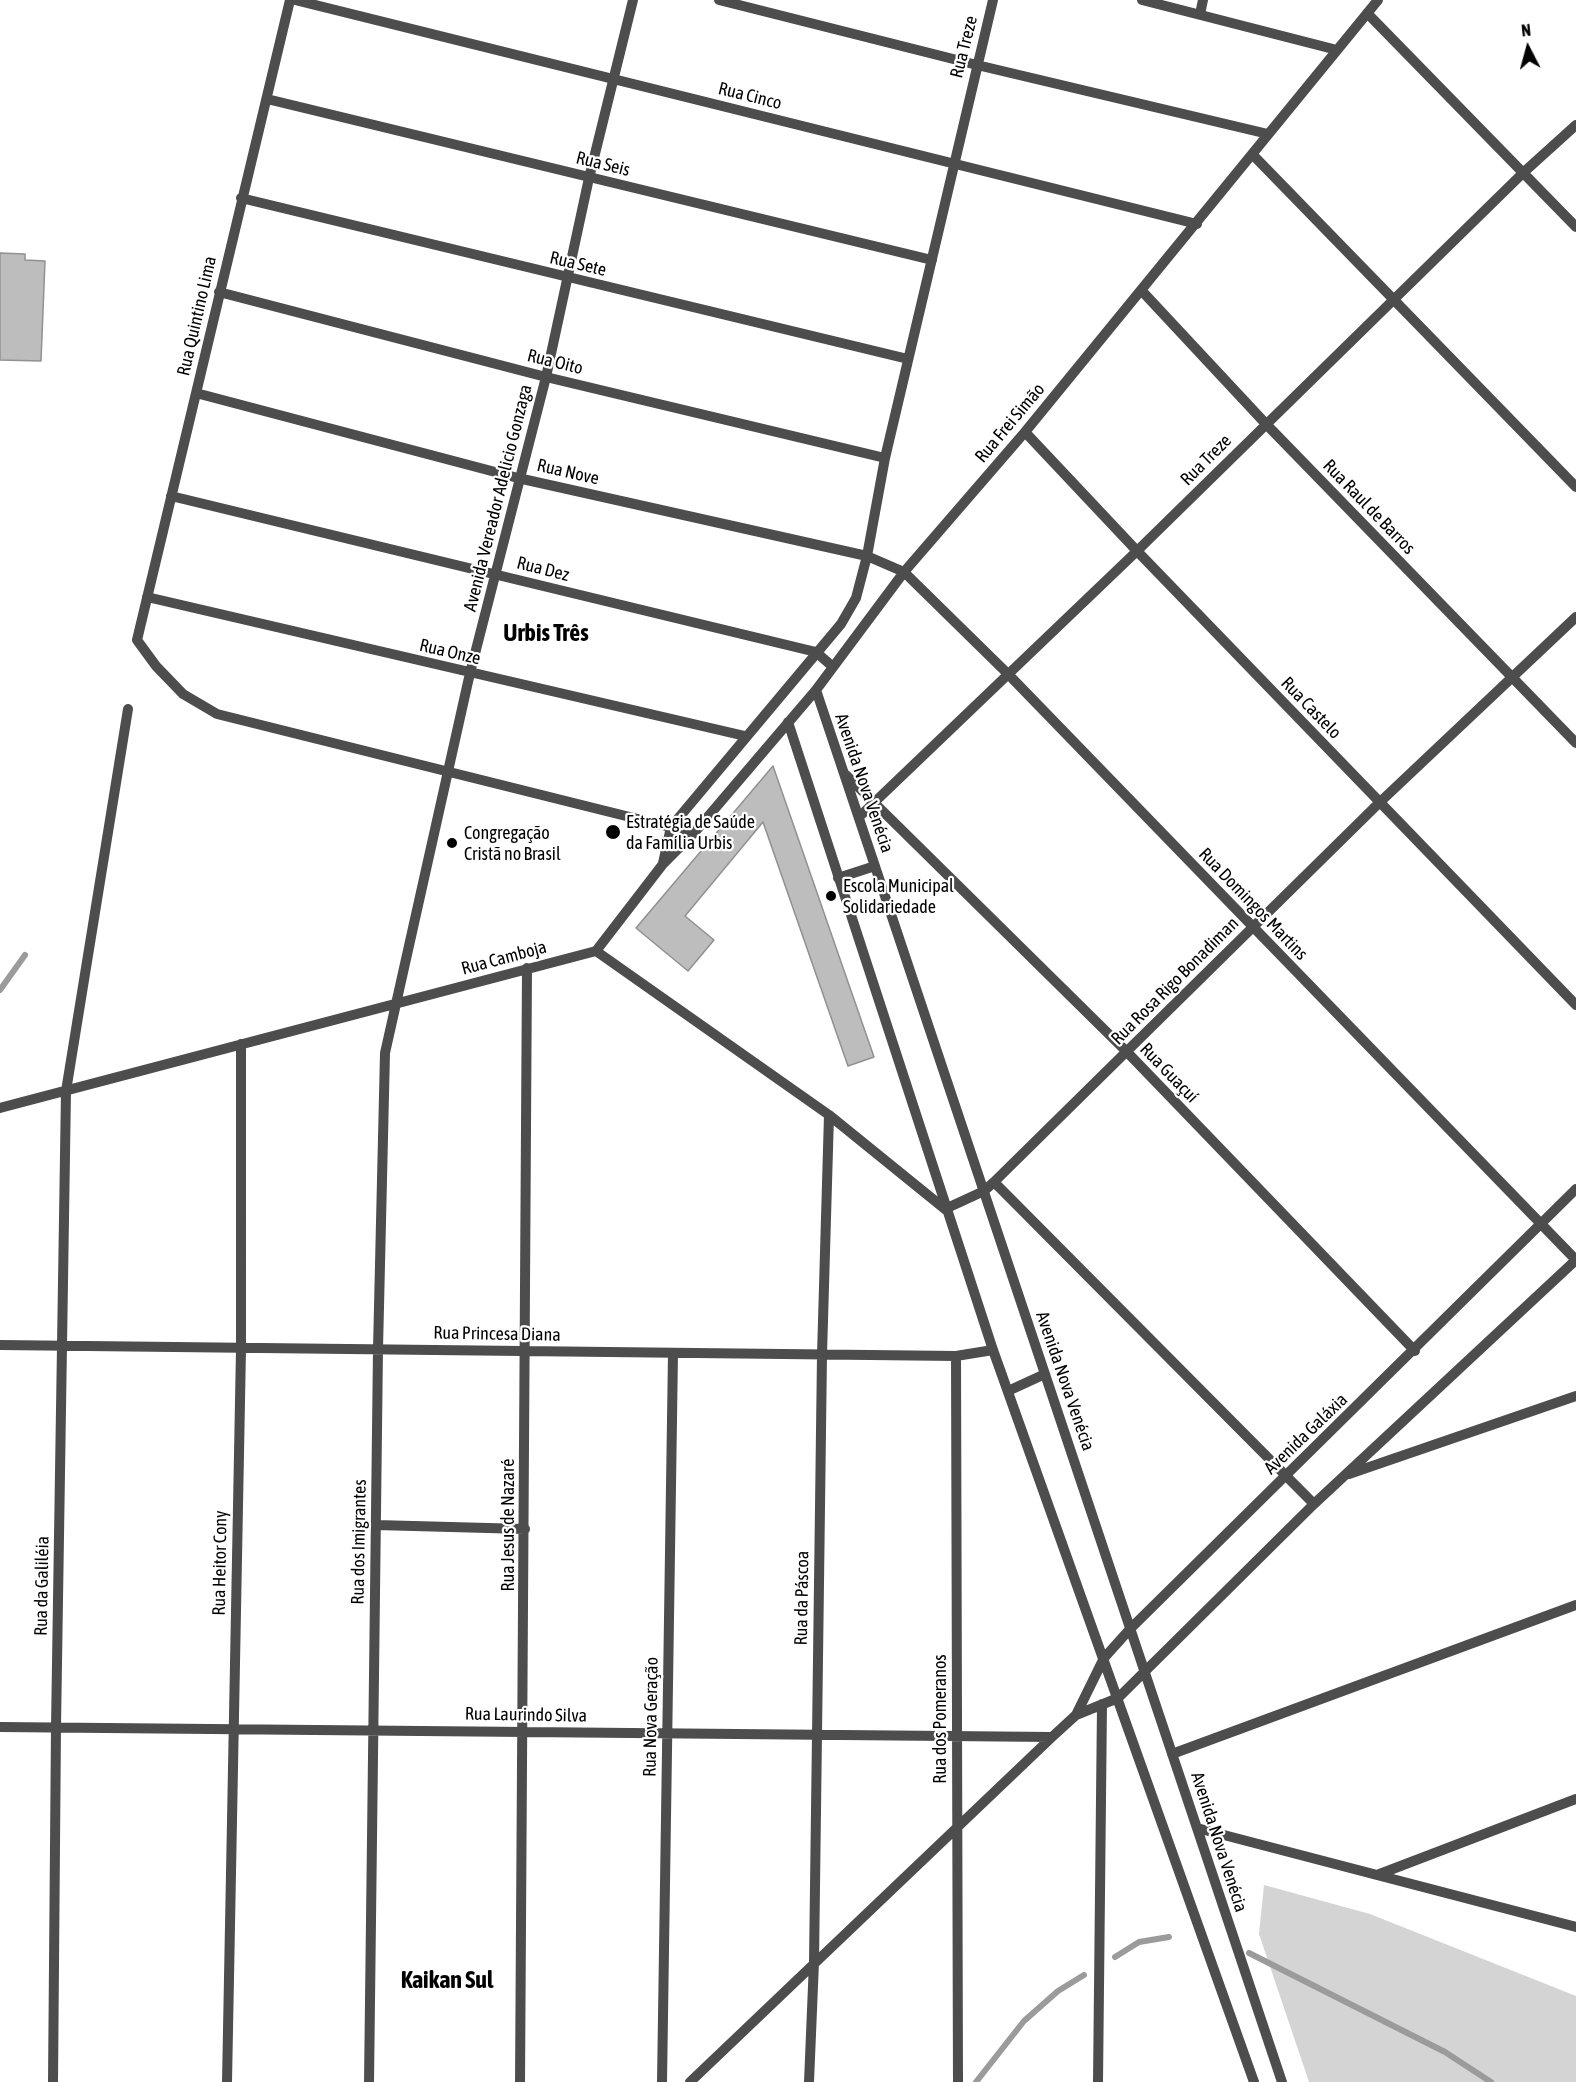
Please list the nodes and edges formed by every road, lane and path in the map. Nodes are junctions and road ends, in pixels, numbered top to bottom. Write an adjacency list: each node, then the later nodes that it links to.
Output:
1 (292, 0): 12 (street, Rua Cinco); 13 (street, Rua Quintino Lima)
2 (633, 0): 12 (street, Avenida Vereador Adelicio Gonzaga)
3 (719, 0): 11 (street)
4 (993, 0): 11 (street, Rua Treze)
5 (1142, 0): 9 (street)
6 (1203, 0): 9 (street)
7 (1378, 0): 8 (street, Rua Frei Simão)
8 (1367, 13): 10 (street, Rua Frei Simão); 18 (street)
9 (1200, 14): 10 (street)
10 (1337, 50): 15 (street, Rua Frei Simão)
11 (977, 65): 15 (street); 17 (street, Rua Treze)
12 (613, 80): 17 (street, Rua Cinco); 19 (street, Avenida Vereador Adelicio Gonzaga)
13 (267, 99): 19 (street, Rua Seis); 20 (street, Rua Quintino Lima)
14 (1576, 125): 18 (street, Rua Treze)
15 (1268, 134): 16 (street, Rua Frei Simão)
16 (1253, 155): 21 (street, Rua Frei Simão); 27 (street)
17 (954, 162): 21 (street, Rua Cinco); 23 (street, Rua Treze)
18 (1524, 172): 22 (street); 27 (street, Rua Treze)
19 (589, 178): 23 (street, Rua Seis); 24 (street, Avenida Vereador Adelicio Gonzaga)
20 (241, 198): 24 (street, Rua Sete); 26 (street, Rua Quintino Lima)
21 (1197, 224): 25 (street, Rua Frei Simão)
22 (1576, 227)
23 (932, 260): 28 (street, Rua Treze)
24 (566, 279): 28 (street, Rua Sete); 29 (street, Avenida Vereador Adelicio Gonzaga)
25 (1141, 290): 31 (street, Rua Raul de Barros); 32 (street, Rua Frei Simão)
26 (219, 292): 29 (street, Rua Oito); 30 (street, Rua Quintino Lima)
27 (1392, 300): 31 (street, Rua Treze); 35 (street)
28 (908, 359): 33 (street, Rua Treze)
29 (546, 377): 33 (street, Rua Oito); 34 (street, Avenida Vereador Adelicio Gonzaga)
30 (195, 393): 34 (street, Rua Nove); 36 (street, Rua Quintino Lima)
31 (1266, 424): 37 (street, Rua Treze); 47 (street, Rua Raul de Barros)
32 (1025, 432): 37 (street, Rua Castelo); 39 (street, Rua Frei Simão)
33 (885, 458): 38 (street, Rua Treze)
34 (518, 478): 38 (street, Rua Nove); 40 (street, Avenida Vereador Adelicio Gonzaga)
35 (1576, 487)
36 (171, 496): 40 (street, Rua Dez); 41 (street, Rua Quintino Lima)
37 (1137, 551): 46 (street, Rua Treze); 56 (street, Rua Castelo)
38 (867, 556): 39 (street, Rua Nove); 43 (street, Rua Treze)
39 (904, 572): 44 (street, Rua Frei Simão); 46 (street, Rua Domingos Martins)
40 (496, 575): 43 (street, Rua Dez); 45 (street, Avenida Vereador Adelicio Gonzaga)
41 (147, 597): 45 (street, Rua Onze); 53 (street, Rua Quintino Lima)
42 (1576, 617): 47 (street, Rua Rosa Rigo Bonadiman)
43 (816, 652): 44 (street, Rua Dez); 51 (street, Rua Frei Simão)
44 (832, 667): 48 (street, Rua Frei Simão)
45 (471, 674): 51 (street, Rua Onze); 53 (street, Avenida Vereador Adelicio Gonzaga)
46 (1008, 674): 55 (street, Rua Treze); 63 (street, Rua Domingos Martins)
47 (1511, 676): 52 (street, Rua Raul de Barros); 56 (street, Rua Rosa Rigo Bonadiman)
48 (816, 690): 50 (street, Rua Frei Simão); 54 (street, Avenida Nova Venécia)
49 (128, 709): 70 (street, Rua da Galiléia)
50 (788, 722): 59 (street, Rua Frei Simão); 62 (street)
51 (746, 736): 58 (street, Rua Frei Simão)
52 (1576, 743)
53 (448, 772): 58 (street); 66 (street, Avenida Vereador Adelicio Gonzaga)
54 (844, 773): 55 (street, Rua Guaçuí); 57 (street, Avenida Nova Venécia)
55 (874, 801): 57 (street, Rua Treze); 69 (street, Rua Guaçuí)
56 (1379, 803): 63 (street, Rua Rosa Rigo Bonadiman); 67 (street, Rua Castelo)
57 (858, 818): 61 (street, Avenida Nova Venécia)
58 (671, 828): 59 (street); 60 (street, Rua Frei Simão)
59 (694, 833): 60 (street, Rua Frei Simão)
60 (663, 864): 64 (street, Rua Frei Simão)
61 (875, 866): 62 (street); 75 (street, Avenida Nova Venécia)
62 (838, 878): 76 (street)
63 (1252, 927): 69 (street, Rua Rosa Rigo Bonadiman); 77 (street, Rua Domingos Martins)
64 (596, 951): 65 (street, Rua Camboja); 72 (street)
65 (527, 968): 66 (street, Rua Camboja); 84 (street, Rua Jesus de Nazaré)
66 (398, 1004): 68 (street, Rua Camboja); 82 (street, Rua dos Imigrantes)
67 (1576, 1005)
68 (241, 1044): 70 (street, Rua Camboja); 81 (street, Rua Heitor Cony)
69 (1126, 1052): 73 (street, Rua Rosa Rigo Bonadiman); 85 (street, Rua Guaçuí)
70 (66, 1091): 71 (street, Rua Camboja); 80 (street, Rua da Galiléia)
71 (0, 1108)
72 (829, 1115): 76 (street); 87 (street, Rua da Páscoa)
73 (994, 1182): 75 (street, Rua Rosa Rigo Bonadiman); 92 (street)
74 (1576, 1189): 77 (street, Avenida Galáxia)
75 (984, 1191): 76 (street, Rua Rosa Rigo Bonadiman); 89 (street, Avenida Nova Venécia)
76 (945, 1209): 83 (street)
77 (1541, 1223): 78 (street, Rua Domingos Martins); 85 (street, Avenida Galáxia)
78 (1576, 1260): 93 (street)
79 (0, 1345): 80 (street, Rua Princesa Diana)
80 (64, 1345): 81 (street, Rua Princesa Diana); 105 (street, Rua da Galiléia)
81 (241, 1349): 82 (street, Rua Princesa Diana); 106 (street, Rua Heitor Cony)
82 (378, 1349): 84 (street, Rua Princesa Diana); 95 (street, Rua dos Imigrantes)
83 (993, 1350): 88 (street, Rua Princesa Diana); 90 (street)
84 (523, 1351): 86 (street, Rua Princesa Diana); 96 (street, Rua Jesus de Nazaré)
85 (1415, 1351): 92 (street, Avenida Galáxia)
86 (673, 1353): 87 (street, Rua Princesa Diana); 109 (street, Rua Nova Geração)
87 (822, 1355): 88 (street, Rua Princesa Diana); 110 (street, Rua da Páscoa)
88 (956, 1356): 112 (street, Rua dos Pomeranos)
89 (1045, 1374): 90 (street); 98 (street, Avenida Nova Venécia)
90 (1008, 1391): 99 (street)
91 (1576, 1396): 93 (street)
92 (1286, 1475): 94 (street); 98 (street, Avenida Galáxia)
93 (1343, 1476): 94 (street)
94 (1314, 1504): 100 (street)
95 (376, 1525): 96 (street); 107 (street, Rua dos Imigrantes)
96 (525, 1530): 108 (street, Rua Jesus de Nazaré)
97 (1576, 1605): 113 (street)
98 (1130, 1629): 99 (street, Avenida Galáxia); 100 (street, Avenida Nova Venécia)
99 (1104, 1658): 101 (street); 103 (street, Avenida Galáxia)
100 (1144, 1670): 101 (street); 113 (street, Avenida Nova Venécia)
101 (1118, 1698): 102 (street); 129 (street)
102 (1102, 1704): 103 (street); 128 (street)
103 (1076, 1715): 111 (street)
104 (0, 1727): 105 (street, Rua Laurindo Silva)
105 (56, 1727): 106 (street, Rua Laurindo Silva); 120 (street, Rua da Galiléia)
106 (233, 1728): 107 (street, Rua Laurindo Silva); 121 (street, Rua Heitor Cony)
107 (373, 1729): 108 (street, Rua Laurindo Silva); 122 (street, Rua dos Imigrantes)
108 (524, 1732): 109 (street, Rua Laurindo Silva); 123 (street, Rua Jesus de Nazaré)
109 (667, 1735): 110 (street, Rua Laurindo Silva); 124 (street, Rua Nova Geração)
110 (817, 1736): 112 (street, Rua Laurindo Silva); 119 (street, Rua da Páscoa)
111 (1052, 1737): 112 (street, Rua Laurindo Silva); 115 (street)
112 (958, 1738): 115 (street, Rua dos Pomeranos)
113 (1172, 1754): 116 (street, Avenida Nova Venécia)
114 (1576, 1799): 117 (street)
115 (955, 1827): 119 (street); 127 (street, Rua dos Pomeranos)
116 (1197, 1828): 117 (street); 130 (street, Avenida Nova Venécia)
117 (1377, 1875): 118 (street)
118 (1576, 1927)
119 (814, 1962): 125 (street); 126 (street, Rua da Páscoa)
120 (53, 2082)
121 (227, 2082)
122 (369, 2082)
123 (520, 2082)
124 (662, 2082)
125 (690, 2082)
126 (809, 2082)
127 (958, 2082)
128 (1098, 2082)
129 (1254, 2082)
130 (1282, 2082)

